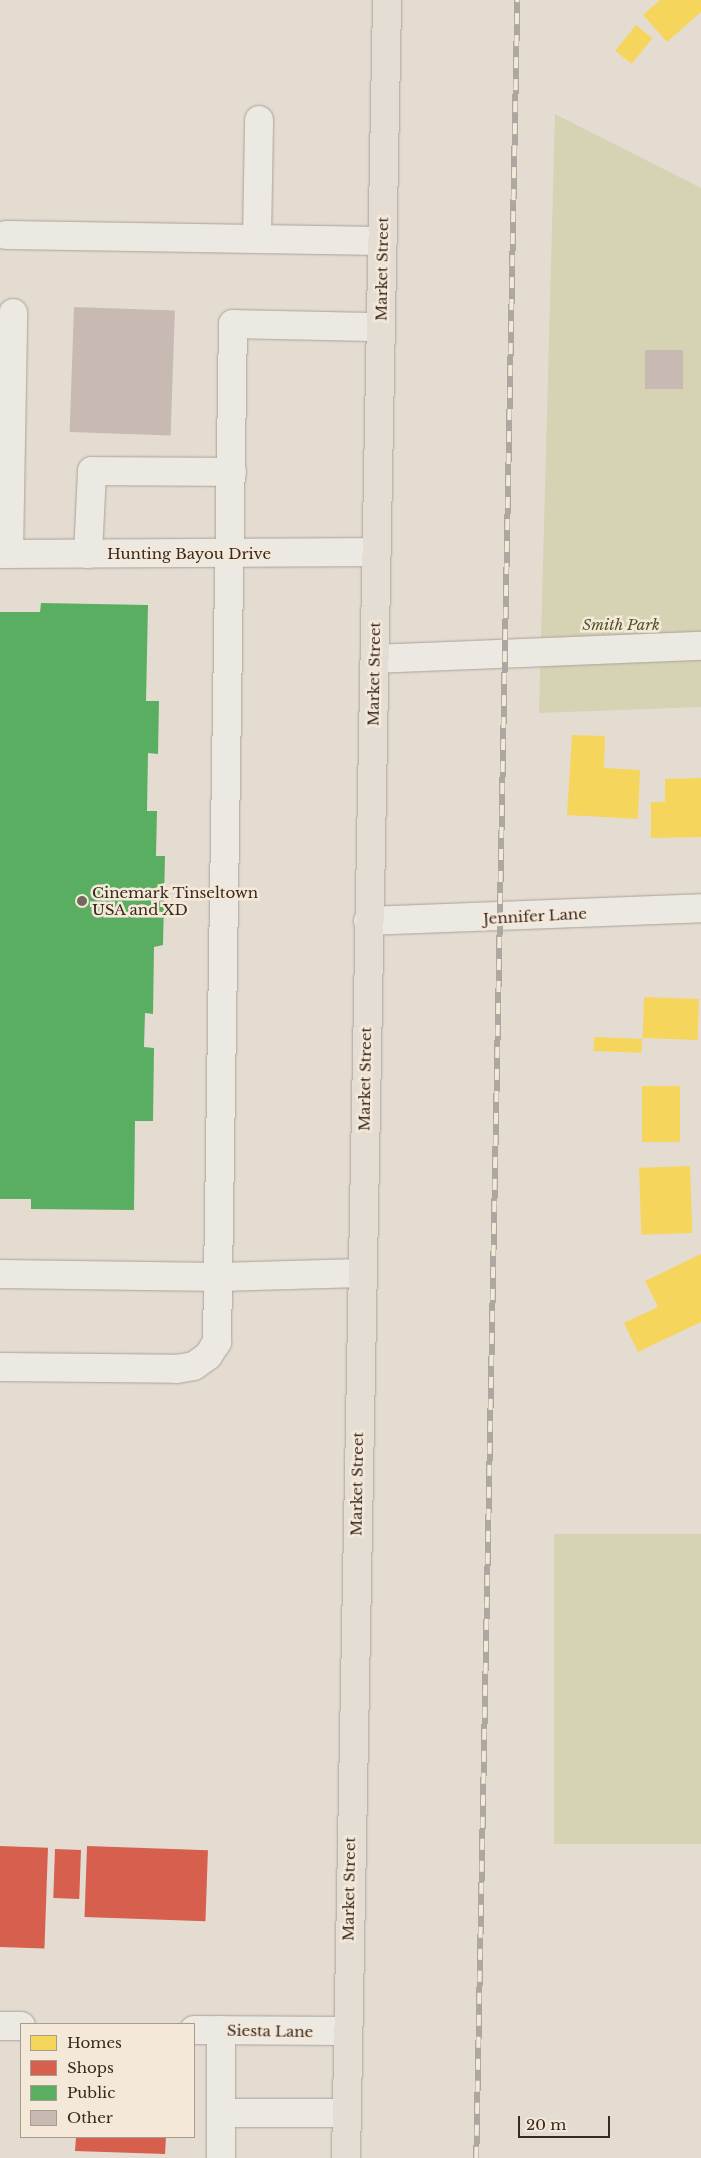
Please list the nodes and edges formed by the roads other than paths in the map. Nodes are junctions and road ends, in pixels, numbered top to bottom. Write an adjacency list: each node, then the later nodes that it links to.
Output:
1 (387, 0): 5 (main road, Market Street)
2 (260, 120): 4 (street)
3 (6, 235): 4 (street)
4 (257, 239): 5 (street)
5 (383, 241): 7 (main road, Market Street)
6 (13, 313): 9 (street)
7 (381, 327): 8 (street); 10 (main road, Market Street)
8 (232, 472): 12 (street); 13 (street)
9 (5, 474): 11 (street)
10 (377, 552): 13 (street, Hunting Bayou Drive); 15 (main road, Market Street)
11 (4, 554): 12 (street, Hunting Bayou Drive)
12 (88, 554): 13 (street, Hunting Bayou Drive)
13 (231, 554): 20 (street)
14 (701, 646): 15 (street)
15 (375, 659): 17 (main road, Market Street)
16 (701, 908): 17 (street, Jennifer Lane)
17 (368, 921): 18 (main road, Market Street)
18 (361, 1273): 20 (street); 26 (main road, Market Street)
19 (0, 1274): 20 (street)
20 (218, 1277): 21 (street)
21 (0, 1367)
22 (0, 2026): 23 (street)
23 (20, 2026)
24 (195, 2030): 25 (street, Siesta Lane)
25 (221, 2030): 26 (street, Siesta Lane); 27 (street)
26 (346, 2031): 28 (main road, Market Street)
27 (221, 2113): 28 (street); 29 (street)
28 (346, 2113): 30 (main road, Market Street)
29 (221, 2158)
30 (346, 2158)

